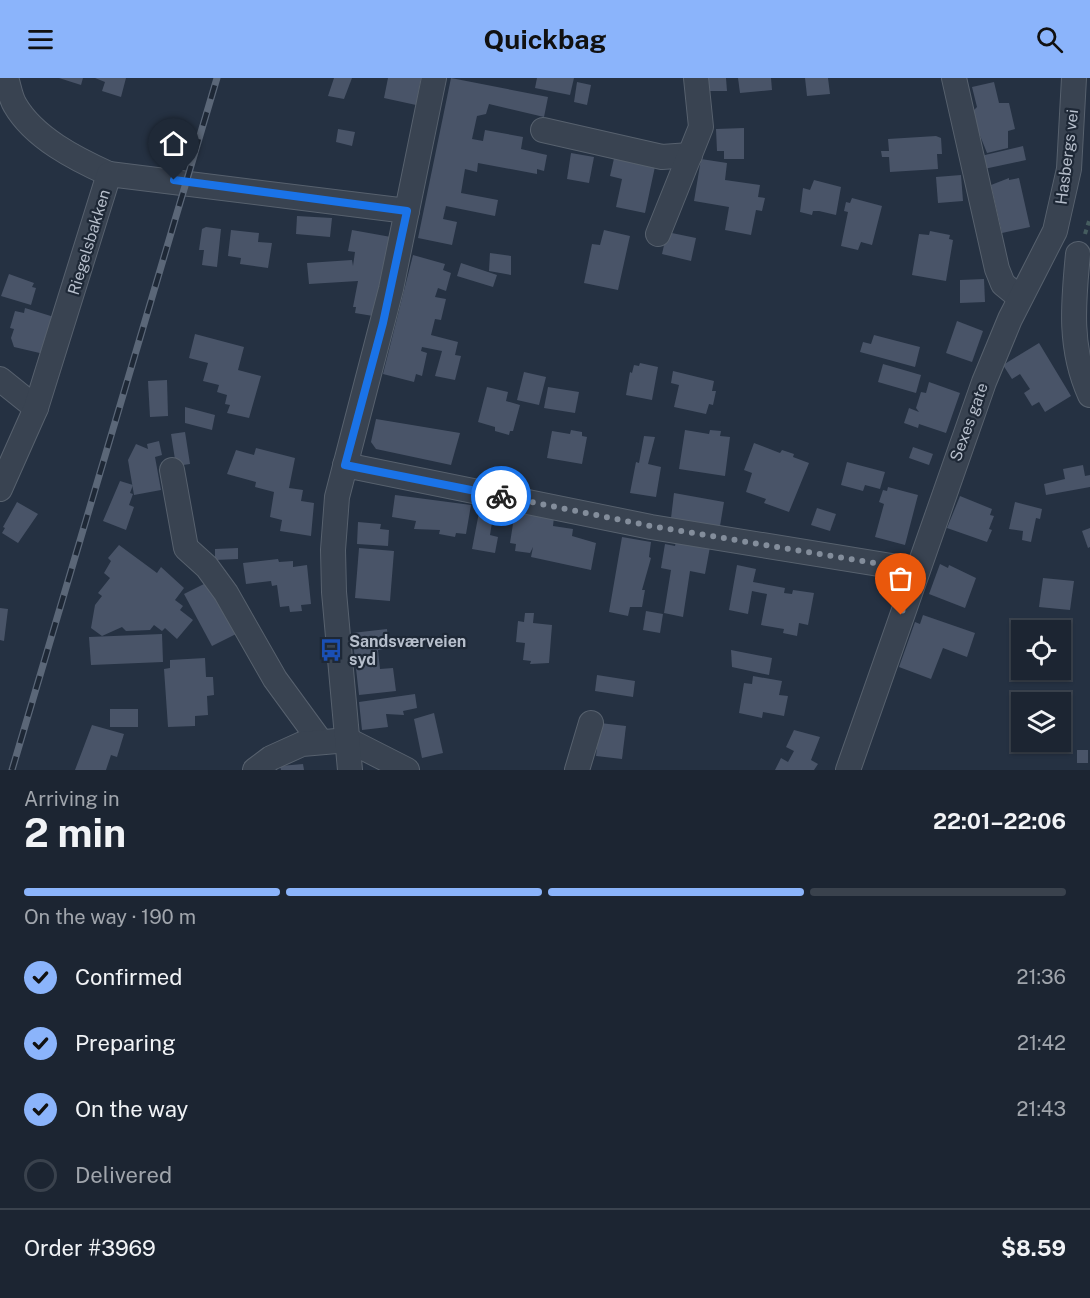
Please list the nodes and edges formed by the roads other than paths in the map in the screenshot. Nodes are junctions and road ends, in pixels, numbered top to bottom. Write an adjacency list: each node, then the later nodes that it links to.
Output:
1 (6, 78): 8 (street)
2 (434, 78): 9 (street)
3 (696, 78): 7 (street)
4 (954, 78): 12 (street)
5 (1074, 78): 12 (street, Hasbergs vei)
6 (543, 130): 7 (street)
7 (690, 155): 10 (street)
8 (109, 174): 9 (street, Riegelsbakken); 15 (street, Riegelsbakken)
9 (407, 211): 16 (street)
10 (658, 234)
11 (1078, 254): 14 (street)
12 (1020, 298): 19 (street, Sexes gate)
13 (0, 379): 15 (street)
14 (1090, 395)
15 (36, 408): 18 (street, Riegelsbakken)
16 (345, 465): 19 (street); 21 (street)
17 (172, 470): 22 (street)
18 (0, 489)
19 (916, 570): 27 (street, Sexes gate)
20 (591, 723): 26 (street)
21 (348, 740): 22 (street); 24 (street); 25 (street)
22 (321, 742): 23 (street)
23 (255, 770)
24 (350, 770)
25 (407, 770)
26 (578, 770)
27 (848, 770)

